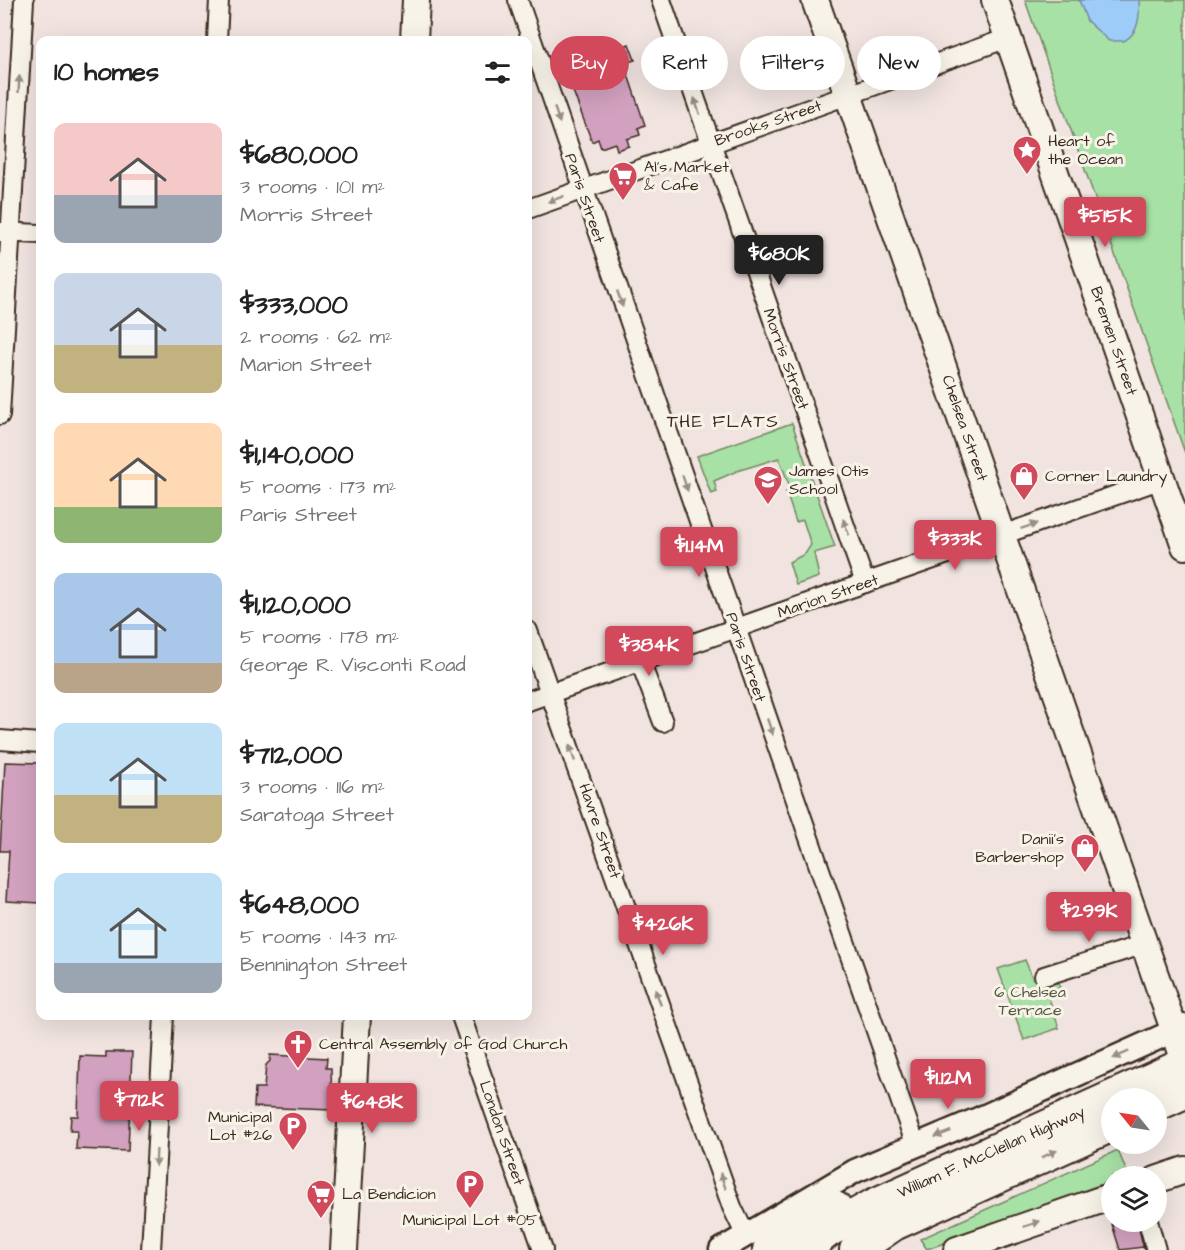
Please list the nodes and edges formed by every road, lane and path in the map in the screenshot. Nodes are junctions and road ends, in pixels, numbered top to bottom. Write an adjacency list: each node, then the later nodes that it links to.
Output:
1 (24, 0): 17 (street, one-way to 1)
2 (219, 0): 8 (street)
3 (416, 0): 9 (main road)
4 (518, 0): 10 (street, Paris Street, one-way to 10)
5 (661, 0): 14 (street, Morris Street, one-way to 5)
6 (815, 0): 13 (main road, Chelsea Street)
7 (995, 0): 11 (main road, Bremen Street)
8 (217, 36)
9 (414, 36)
10 (530, 36)
11 (1008, 38): 13 (street, Brooks Street); 20 (main road, Bremen Street)
12 (532, 41): 15 (street, Paris Street, one-way to 15)
13 (849, 96): 14 (street, Brooks Street); 21 (main road, Chelsea Street)
14 (710, 142): 15 (street, Brooks Street); 23 (street, Morris Street, one-way to 14)
15 (582, 189): 16 (street, Brooks Street, one-way to 16); 24 (street, Paris Street, one-way to 24)
16 (532, 208)
17 (5, 233): 18 (street); 19 (street)
18 (36, 234)
19 (0, 415)
20 (1162, 479): 21 (street, Marion Street, one-way to 20); 22 (main road, Bremen Street)
21 (1002, 535): 23 (street, Marion Street); 32 (main road, Chelsea Street)
22 (1185, 546)
23 (865, 583): 24 (street, Marion Street)
24 (736, 628): 26 (street, Marion Street); 44 (street, Paris Street, one-way to 44)
25 (532, 642): 27 (street, Havre Street)
26 (640, 661): 27 (street, Marion Street); 29 (street)
27 (551, 693): 28 (street, Marion Street); 51 (street, Havre Street, one-way to 27)
28 (532, 699)
29 (663, 722)
30 (0, 740): 31 (street)
31 (36, 743)
32 (1144, 944): 33 (street); 37 (main road, Chelsea Street)
33 (1044, 976)
34 (164, 1020): 52 (street, one-way to 52)
35 (357, 1020): 53 (main road)
36 (462, 1020): 54 (street, London Street)
37 (1180, 1028): 38 (main road, Chelsea Street); 44 (street, one-way to 44)
38 (1185, 1063): 39 (highway, William F. McClellan Highway)
39 (1149, 1088)
40 (1185, 1092): 41 (highway)
41 (1167, 1100)
42 (1101, 1119): 45 (highway, William F. McClellan Highway)
43 (1101, 1121): 48 (highway, William F. McClellan Highway, one-way to 43)
44 (915, 1143): 51 (street)
45 (993, 1151): 51 (highway); 56 (highway, William F. McClellan Highway)
46 (1185, 1170): 47 (main road)
47 (1167, 1176)
48 (977, 1187): 57 (highway, William F. McClellan Highway); 58 (highway)
49 (1101, 1200): 59 (main road, one-way to 49)
50 (1151, 1232): 60 (street)
51 (757, 1242): 55 (street)
52 (151, 1250)
53 (344, 1250)
54 (543, 1250)
55 (721, 1250)
56 (804, 1250)
57 (856, 1250)
58 (891, 1250)
59 (957, 1250)
60 (1156, 1250)

